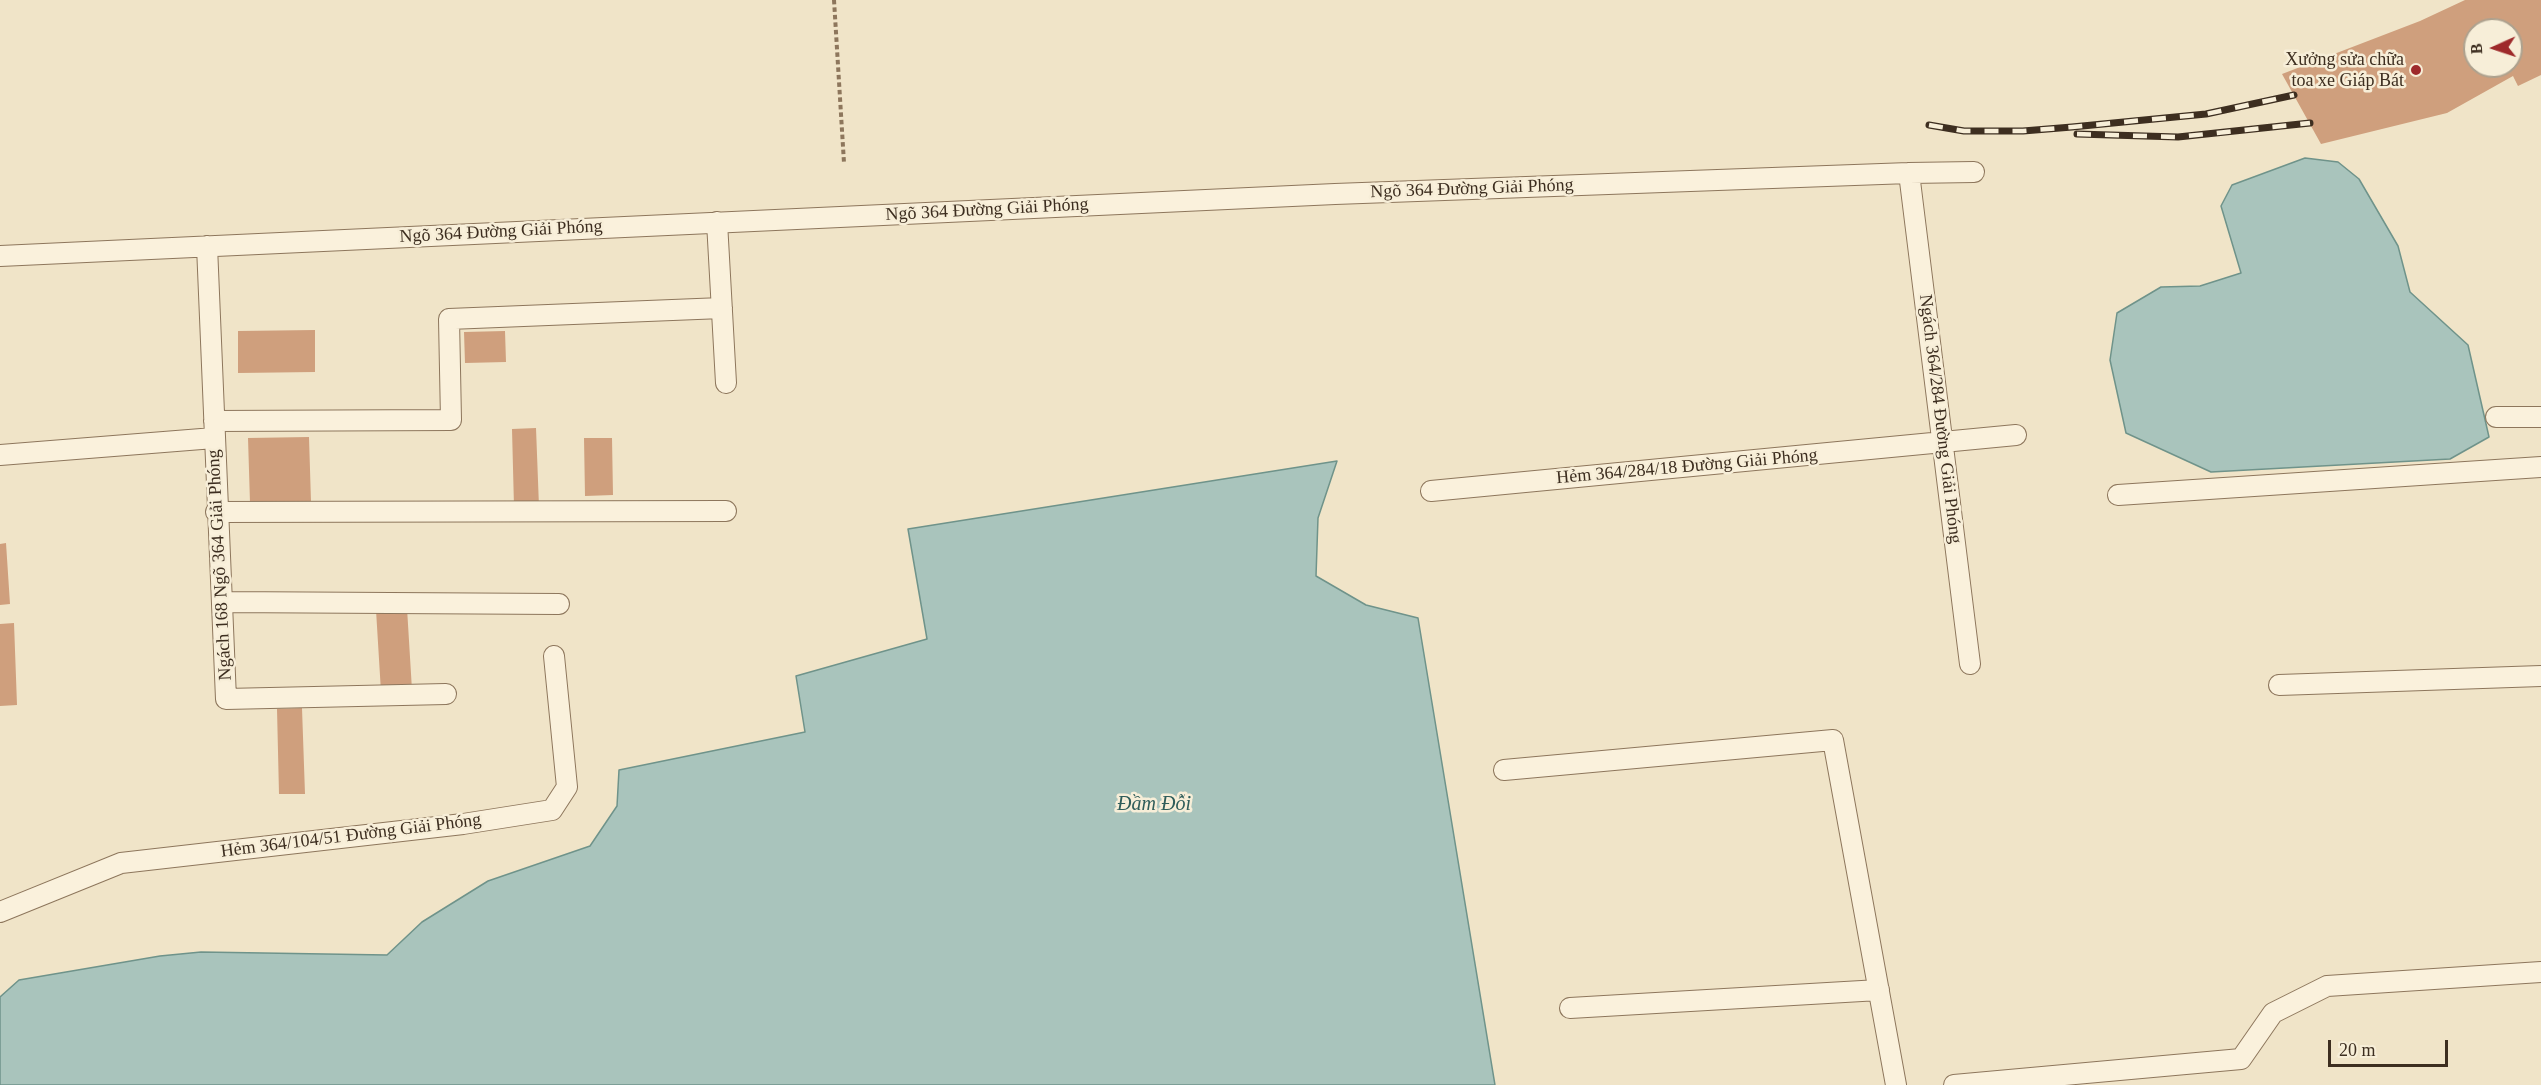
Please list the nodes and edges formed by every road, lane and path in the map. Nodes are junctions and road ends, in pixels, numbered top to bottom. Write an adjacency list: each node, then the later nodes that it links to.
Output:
1 (834, 0): 2 (path)
2 (844, 163)
3 (1974, 172): 4 (lane, Ngõ 364 Đường Giải Phóng)
4 (1908, 173): 5 (lane, Ngõ 364 Đường Giải Phóng); 14 (lane, Ngách 364/284 Đường Giải Phóng)
5 (717, 222): 6 (lane, Ngõ 364 Đường Giải Phóng); 8 (lane)
6 (207, 246): 7 (lane, Ngõ 364 Đường Giải Phóng); 12 (lane, Ngách 168 Ngõ 364 Giải Phóng)
7 (0, 256)
8 (722, 308): 9 (lane); 12 (lane)
9 (726, 383)
10 (2496, 417): 11 (lane)
11 (2541, 417)
12 (214, 430): 15 (lane); 20 (lane, Ngách 168 Ngõ 364 Giải Phóng)
13 (2016, 435): 14 (lane, Hẻm 364/284/18 Đường Giải Phóng)
14 (1943, 442): 17 (lane, Hẻm 364/284/18 Đường Giải Phóng); 24 (lane, Ngách 364/284 Đường Giải Phóng)
15 (0, 455)
16 (2541, 467): 18 (lane)
17 (1431, 491)
18 (2118, 495)
19 (726, 511): 20 (lane)
20 (216, 512): 21 (lane, Ngách 168 Ngõ 364 Giải Phóng)
21 (222, 602): 22 (lane); 27 (lane, Ngách 168 Ngõ 364 Giải Phóng)
22 (559, 604)
23 (554, 656): 29 (lane, Hẻm 364/104/51 Đường Giải Phóng)
24 (1970, 664)
25 (2541, 676): 26 (lane)
26 (2278, 685)
27 (446, 694)
28 (1504, 770): 31 (lane)
29 (0, 912)
30 (2541, 972): 34 (lane)
31 (1879, 990): 32 (lane); 33 (lane)
32 (1570, 1008)
33 (1896, 1085)
34 (1954, 1085)

